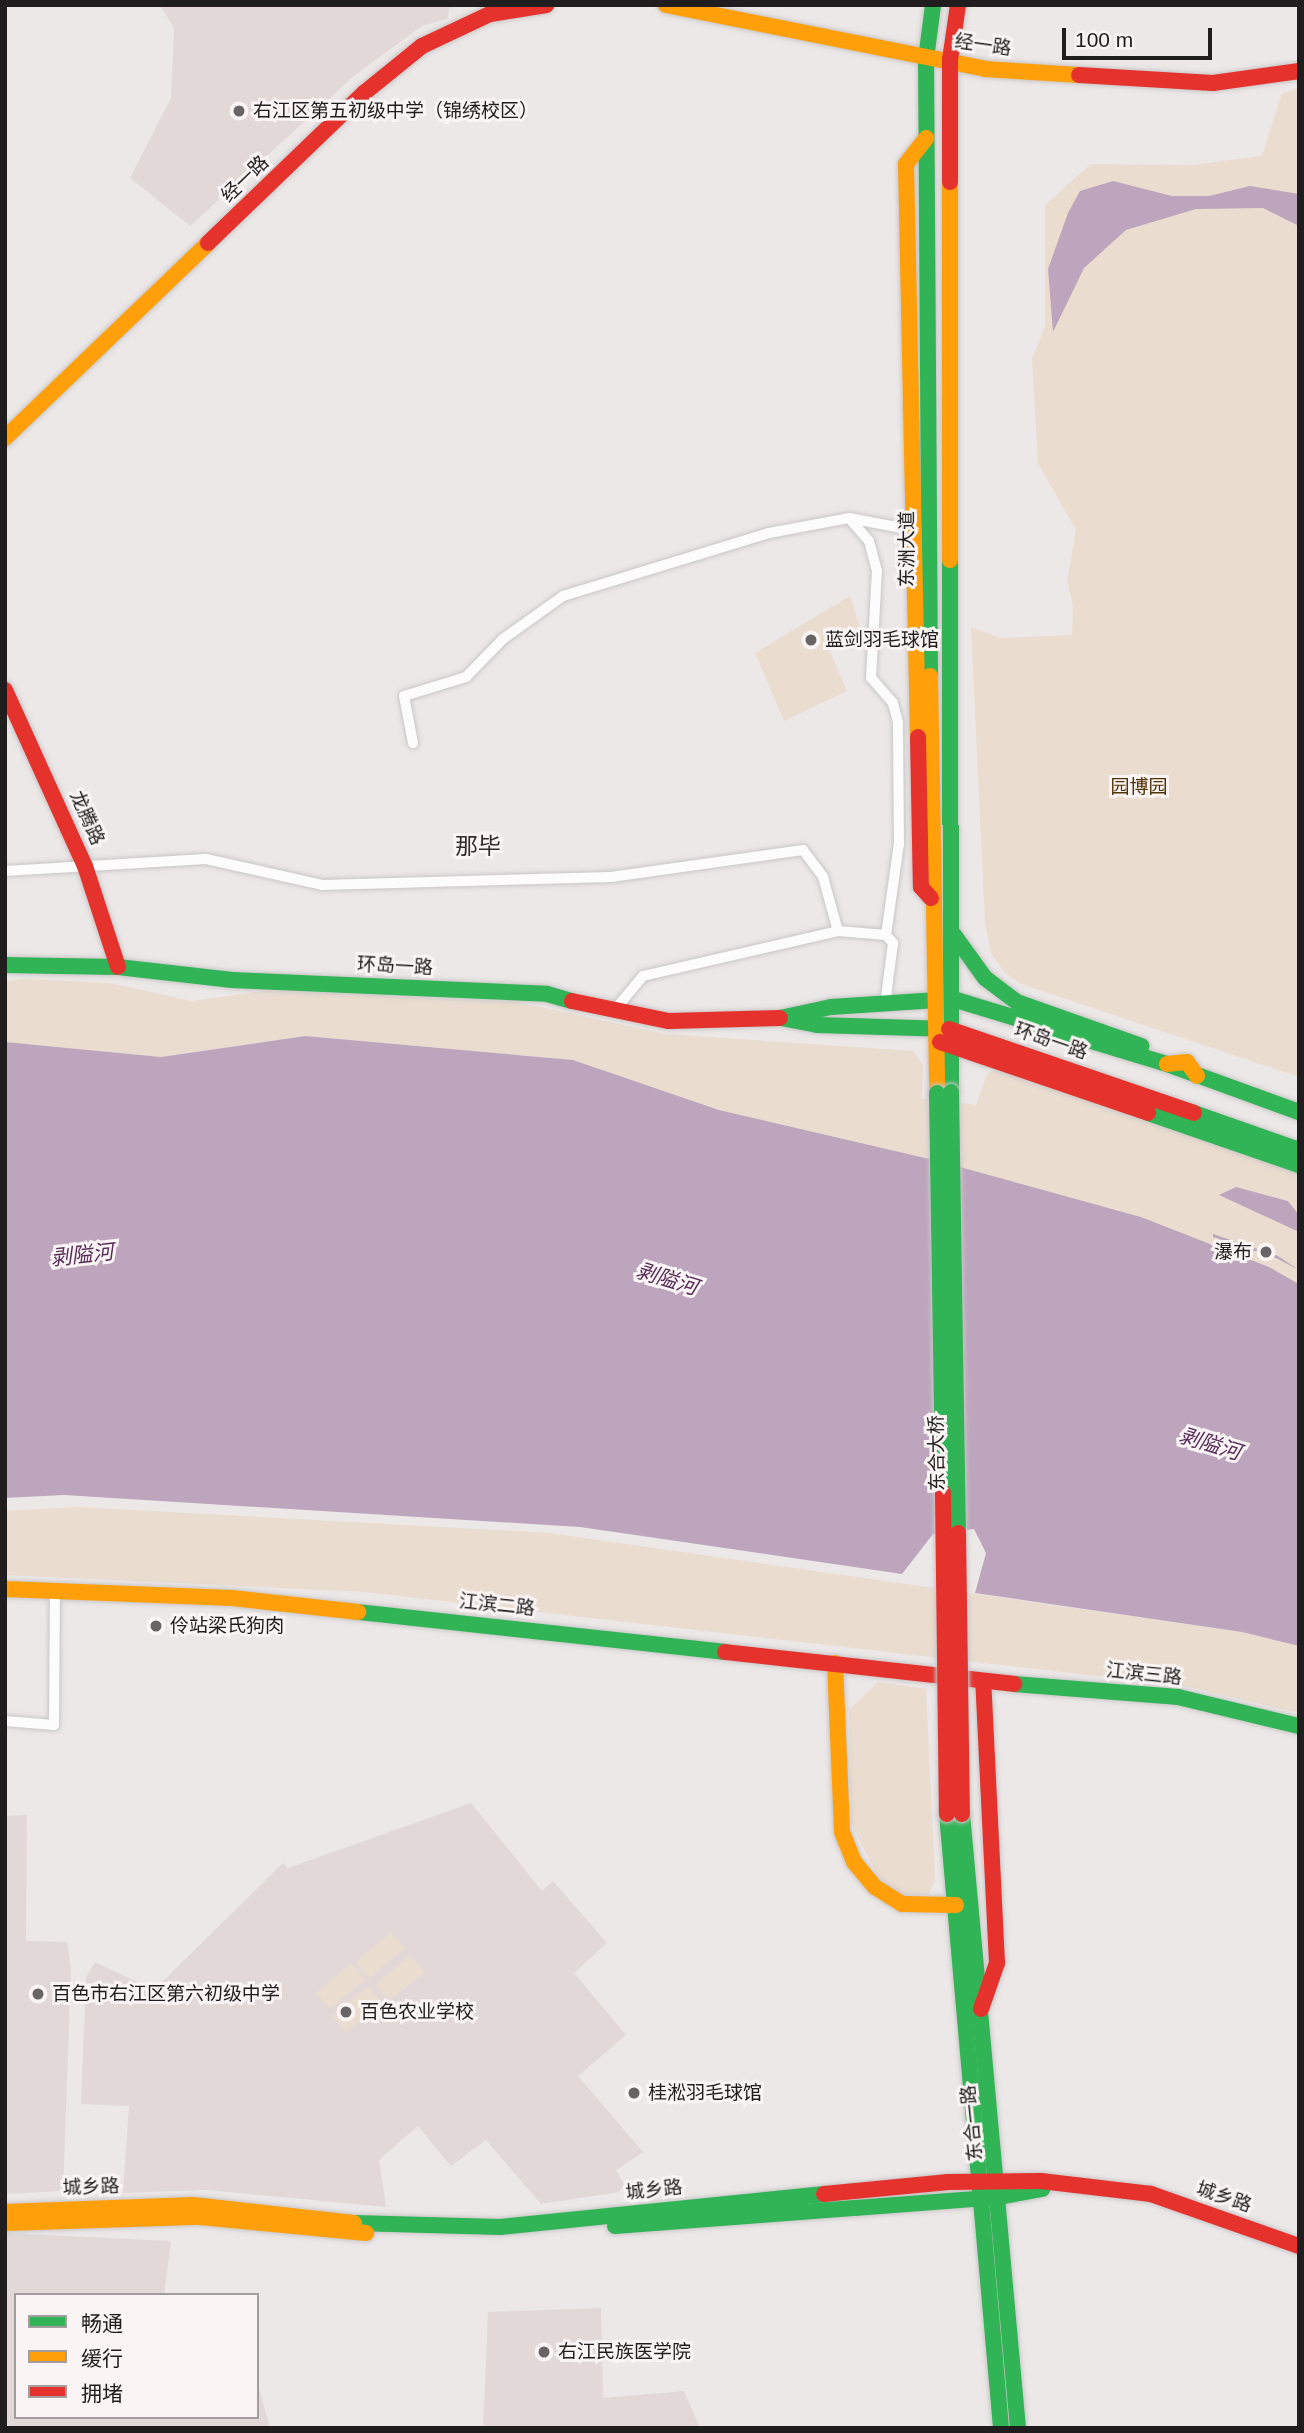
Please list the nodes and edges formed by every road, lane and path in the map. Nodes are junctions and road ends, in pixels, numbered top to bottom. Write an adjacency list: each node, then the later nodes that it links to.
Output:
1 (546, 5): 5 (main road, 经一路)
2 (666, 5): 6 (main road, 经一路)
3 (933, 5): 6 (main road, 东洲大道)
4 (958, 5): 7 (main road)
5 (502, 9): 9 (main road, 经一路)
6 (926, 59): 7 (main road, 经一路); 11 (main road, 东洲大道)
7 (950, 60): 8 (main road, 经一路); 15 (main road)
8 (1299, 71)
9 (5, 438)
10 (849, 517): 11 (street); 13 (street); 21 (street)
11 (921, 531): 14 (main road, 东洲大道); 18 (main road)
12 (5, 690): 16 (main road, 龙腾路)
13 (413, 743)
14 (930, 863): 15 (main road); 18 (main road, 东洲大道)
15 (954, 863): 20 (main road)
16 (85, 866): 17 (street); 19 (street); 23 (main road, 龙腾路)
17 (5, 870)
18 (931, 898): 24 (main road, 东洲大道)
19 (838, 931): 21 (street); 27 (street)
20 (954, 935): 25 (main road); 31 (main road)
21 (886, 936): 26 (street)
22 (5, 965): 23 (main road, 环岛一路)
23 (118, 967): 27 (main road, 环岛一路)
24 (932, 999): 25 (main road, 环岛一路); 26 (main road, 环岛一路); 29 (main road, 东洲大道)
25 (953, 999): 30 (main road); 31 (main road, 环岛一路)
26 (886, 1005): 28 (main road, 环岛一路)
27 (613, 1013): 28 (main road, 环岛一路)
28 (780, 1018): 29 (main road, 环岛一路)
29 (933, 1035): 30 (main road, 环岛一路); 32 (main road, 东洲大道)
30 (953, 1037): 32 (main road); 35 (main road, 环岛一路); 36 (main road)
31 (1192, 1069): 33 (main road); 34 (main road, 环岛一路)
32 (944, 1092): 43 (main road, 东合大桥, bridge)
33 (1299, 1102)
34 (1299, 1112)
35 (1299, 1150)
36 (1299, 1165)
37 (5, 1589): 38 (main road, 江滨二路)
38 (55, 1591): 39 (main road, 江滨二路); 41 (street)
39 (835, 1663): 40 (main road, 江滨二路); 44 (main road)
40 (983, 1681): 42 (main road, 江滨三路); 45 (main road)
41 (5, 1721)
42 (1299, 1726)
43 (955, 1814): 44 (main road, 东合一路); 45 (main road, 东合一路)
44 (956, 1905): 46 (main road, 东合一路)
45 (982, 2009): 47 (main road, 东合一路)
46 (980, 2188): 47 (main road, 城乡路); 48 (main road, 城乡路); 49 (main road, 城乡路); 52 (main road, 东合一路)
47 (999, 2190): 50 (main road, 城乡路); 51 (main road, 城乡路); 53 (main road, 东合一路)
48 (5, 2212)
49 (5, 2223)
50 (1299, 2246)
51 (1299, 2255)
52 (1001, 2428)
53 (1018, 2428)

